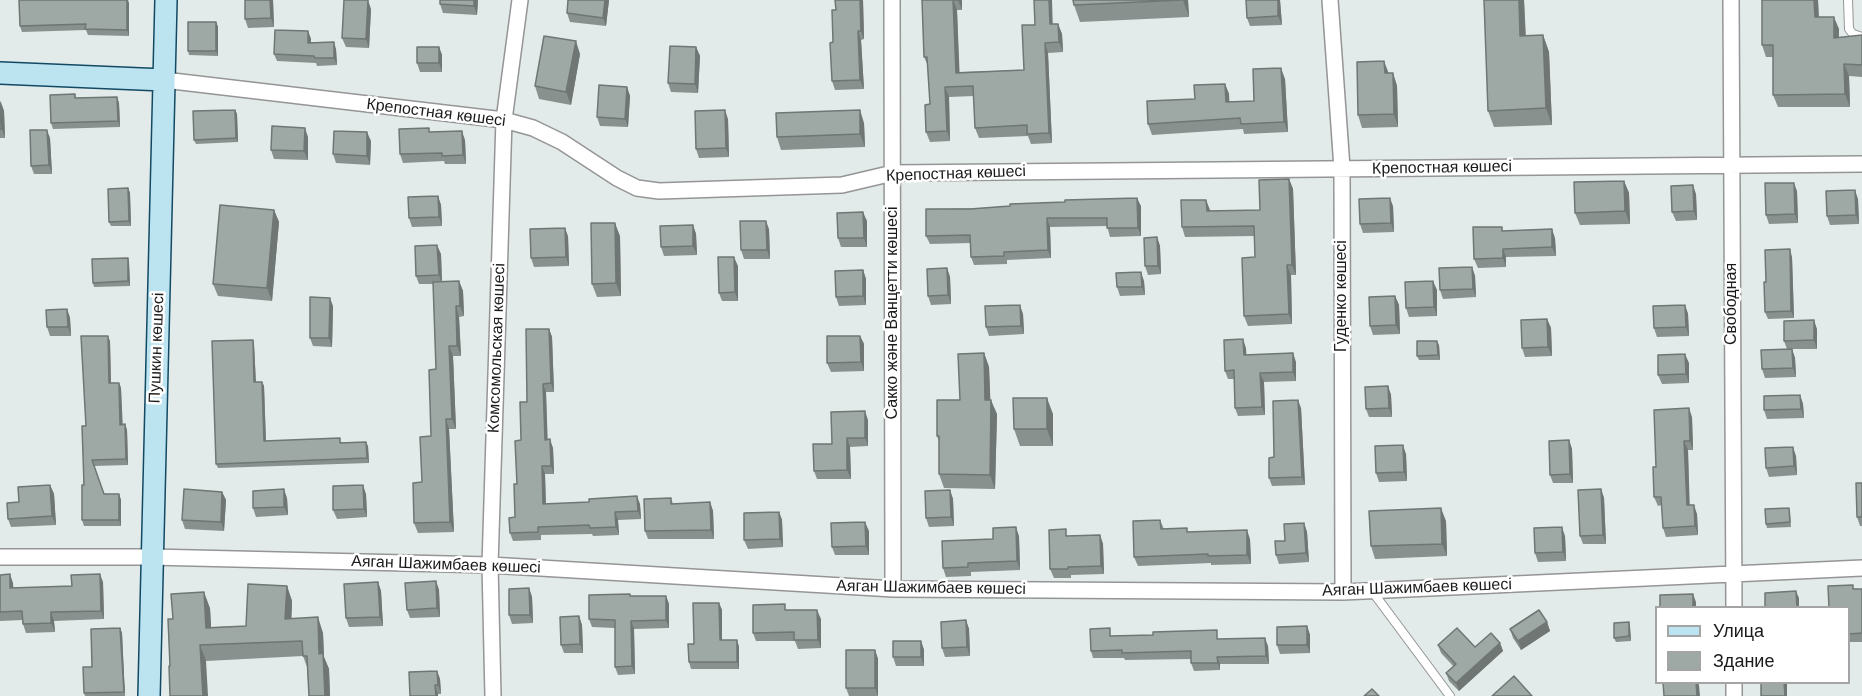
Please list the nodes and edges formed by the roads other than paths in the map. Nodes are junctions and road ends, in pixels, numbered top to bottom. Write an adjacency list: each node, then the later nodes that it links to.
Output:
1 (166, 0): 9 (street, Пушкин көшесі)
2 (520, 0): 10 (street, Комсомольская көшесі)
3 (892, 0): 14 (street, Сакко және Ванцетти көшесі)
4 (1330, 0): 13 (street, Гуденко көшесі)
5 (1731, 0): 12 (street, Свободная)
6 (1848, 0): 7 (lane)
7 (1862, 37)
8 (0, 73): 9 (street, Крепостная көшесі)
9 (164, 80): 10 (street, Крепостная көшесі); 16 (street, Пушкин көшесі)
10 (504, 120): 14 (street, Крепостная көшесі); 17 (street, Комсомольская көшесі)
11 (1862, 164): 12 (street, Крепостная көшесі)
12 (1732, 165): 13 (street, Крепостная көшесі); 19 (street, Свободная)
13 (1342, 168): 14 (street, Крепостная көшесі); 22 (street, Гуденко көшесі)
14 (892, 173): 20 (street, Сакко және Ванцетти көшесі)
15 (0, 557): 16 (street, Аяган Шажимбаев көшесі)
16 (152, 557): 17 (street, Аяган Шажимбаев көшесі); 24 (street, Пушкин көшесі)
17 (490, 565): 20 (street, Аяган Шажимбаев көшесі); 25 (street, Комсомольская көшесі)
18 (1862, 568): 19 (street, Аяган Шажимбаев көшесі)
19 (1734, 574): 21 (street, Аяган Шажимбаев көшесі); 23 (street, Свободная)
20 (893, 589): 22 (street, Аяган Шажимбаев көшесі)
21 (1371, 590): 22 (street, Аяган Шажимбаев көшесі); 26 (lane)
22 (1343, 591)
23 (1734, 606)
24 (149, 696)
25 (493, 696)
26 (1450, 696)

